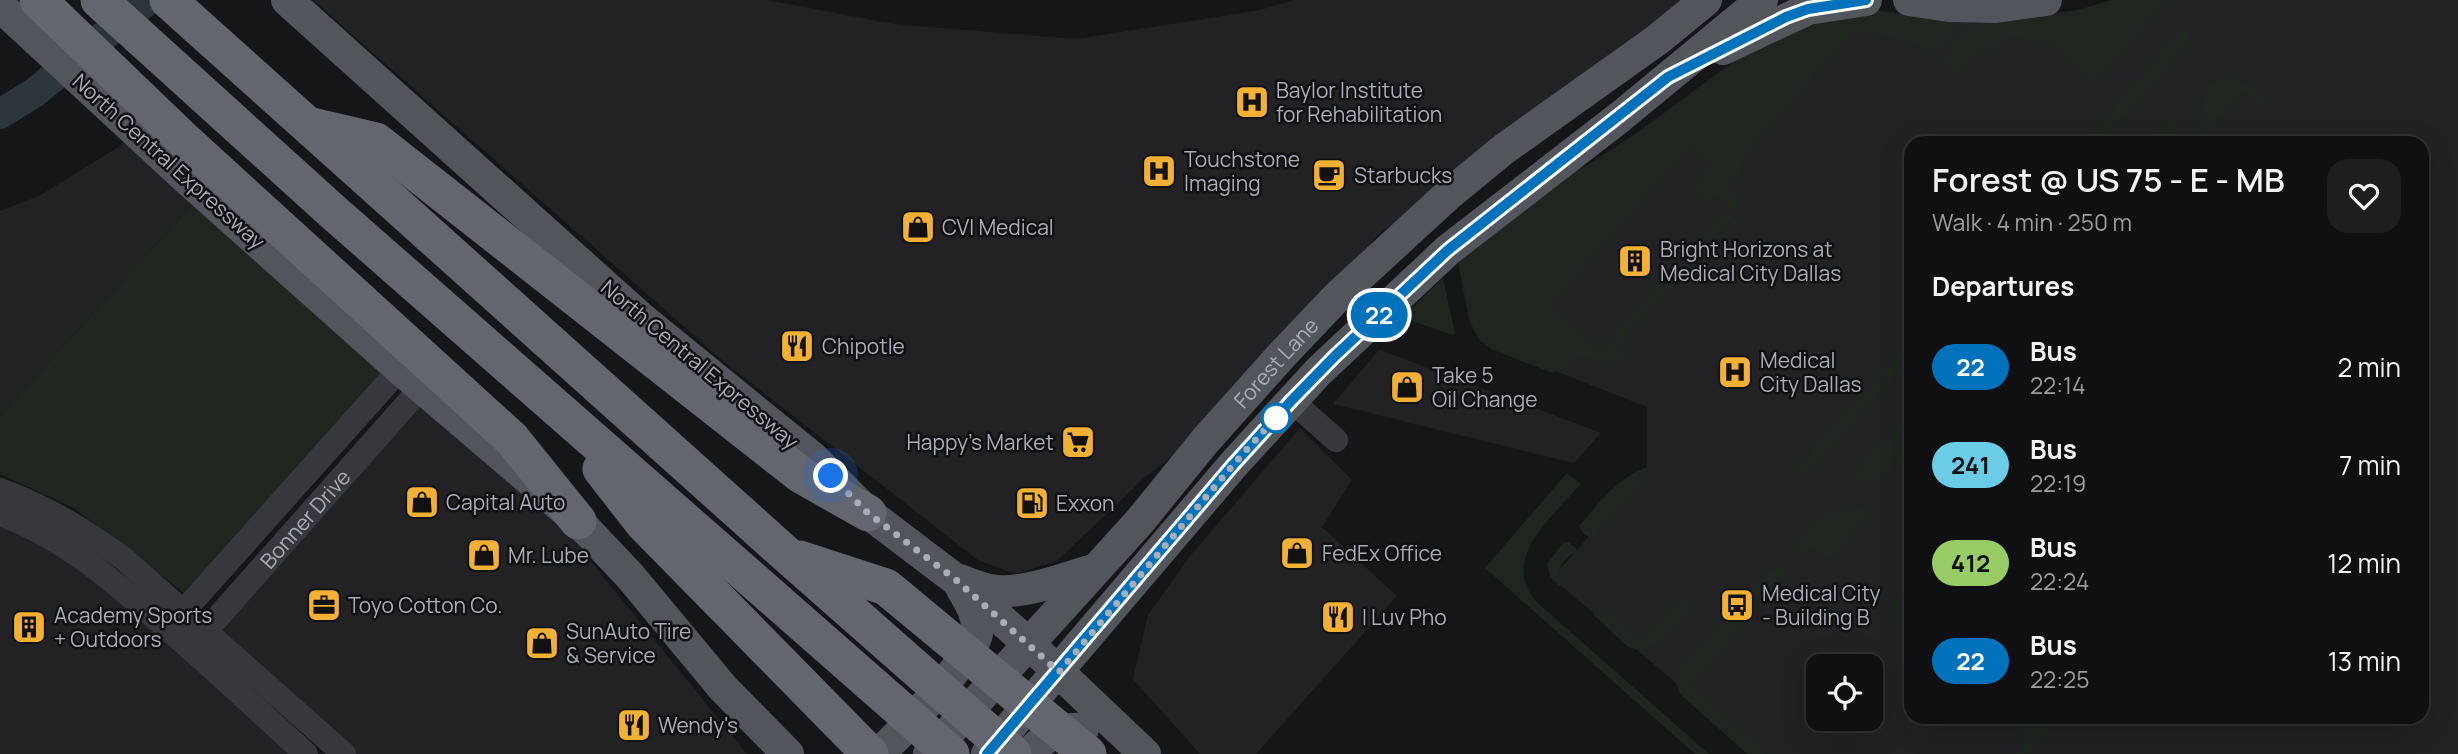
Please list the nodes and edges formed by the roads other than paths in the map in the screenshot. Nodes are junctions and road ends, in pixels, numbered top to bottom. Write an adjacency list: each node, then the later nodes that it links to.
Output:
1 (99, 0): 19 (highway)
2 (168, 0): 11 (highway)
3 (1706, 0): 13 (main road, Forest Lane)
4 (1762, 0): 10 (main road, Forest Lane)
5 (1866, 0): 10 (main road)
6 (1909, 0): 7 (main road)
7 (2046, 0)
8 (291, 4): 23 (main road, North Central Expressway)
9 (17, 8): 12 (highway)
10 (1668, 77): 14 (main road, Forest Lane)
11 (307, 125): 23 (highway); 26 (highway)
12 (171, 146): 17 (main road, North Central Expressway); 25 (highway)
13 (1504, 149): 14 (main road); 15 (main road, Forest Lane)
14 (1370, 323): 16 (main road, Forest Lane)
15 (1281, 356): 16 (main road); 21 (main road); 27 (main road, Forest Lane)
16 (1318, 372): 18 (main road, Forest Lane)
17 (410, 378): 25 (main road, North Central Expressway); 29 (street, Bonner Drive); 30 (street, Bonner Drive)
18 (1292, 400): 20 (street); 21 (main road, Forest Lane)
19 (551, 405): 34 (highway); 41 (highway)
20 (1336, 440)
21 (1233, 465): 33 (main road, Forest Lane)
22 (0, 490): 29 (street)
23 (868, 513): 28 (main road, North Central Expressway)
24 (0, 514): 29 (street)
25 (578, 521): 38 (main road, North Central Expressway)
26 (787, 555): 35 (highway); 43 (highway)
27 (1094, 570): 28 (main road); 31 (main road, Forest Lane)
28 (955, 579): 31 (main road, North Central Expressway); 39 (main road)
29 (176, 620): 30 (street); 32 (street)
30 (207, 630): 32 (street, Bonner Drive); 37 (street)
31 (1029, 644): 33 (main road, North Central Expressway); 40 (main road, Forest Lane)
32 (190, 649): 36 (street)
33 (1059, 672): 42 (main road, Forest Lane); 46 (main road, North Central Expressway)
34 (859, 742)
35 (1085, 752)
36 (306, 754)
37 (344, 754)
38 (788, 754)
39 (878, 754)
40 (929, 754)
41 (951, 754)
42 (987, 754)
43 (1013, 754)
44 (1030, 754): 45 (main road)
45 (1122, 754)
46 (1145, 754)

